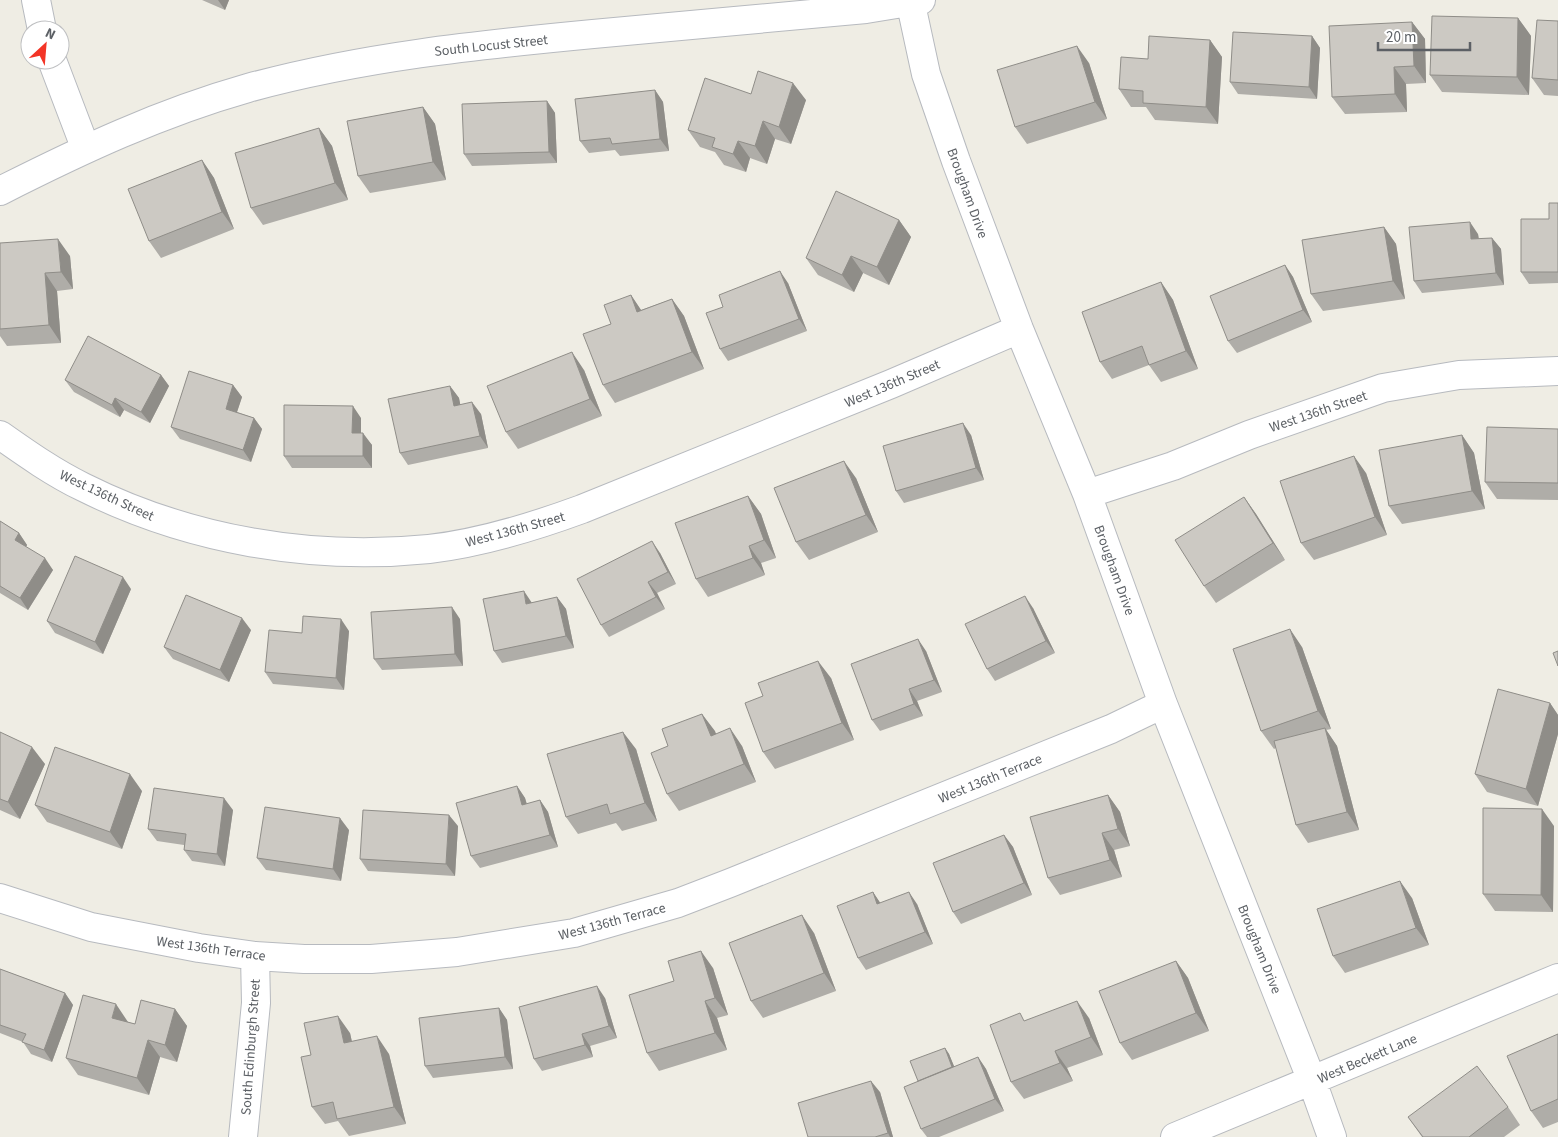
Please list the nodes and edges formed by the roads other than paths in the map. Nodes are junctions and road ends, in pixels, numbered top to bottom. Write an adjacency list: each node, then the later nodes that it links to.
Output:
1 (36, 0): 3 (street)
2 (913, 0): 5 (street, South Locust Street); 7 (street, Brougham Drive)
3 (40, 20)
4 (56, 70): 5 (street)
5 (85, 147): 6 (street, South Locust Street)
6 (0, 191)
7 (1019, 329): 9 (street, West 136th Street); 10 (street, Brougham Drive)
8 (1558, 371): 10 (street, West 136th Street)
9 (0, 435)
10 (1087, 494): 11 (street, Brougham Drive)
11 (1163, 704): 13 (street, West 136th Terrace); 15 (street, Brougham Drive)
12 (0, 898): 13 (street, West 136th Terrace)
13 (256, 956): 16 (street, South Edinburgh Street)
14 (1558, 978): 15 (street, West Beckett Lane)
15 (1312, 1081): 17 (street, West Beckett Lane); 18 (street, Brougham Drive)
16 (243, 1137)
17 (1175, 1137)
18 (1332, 1137)

